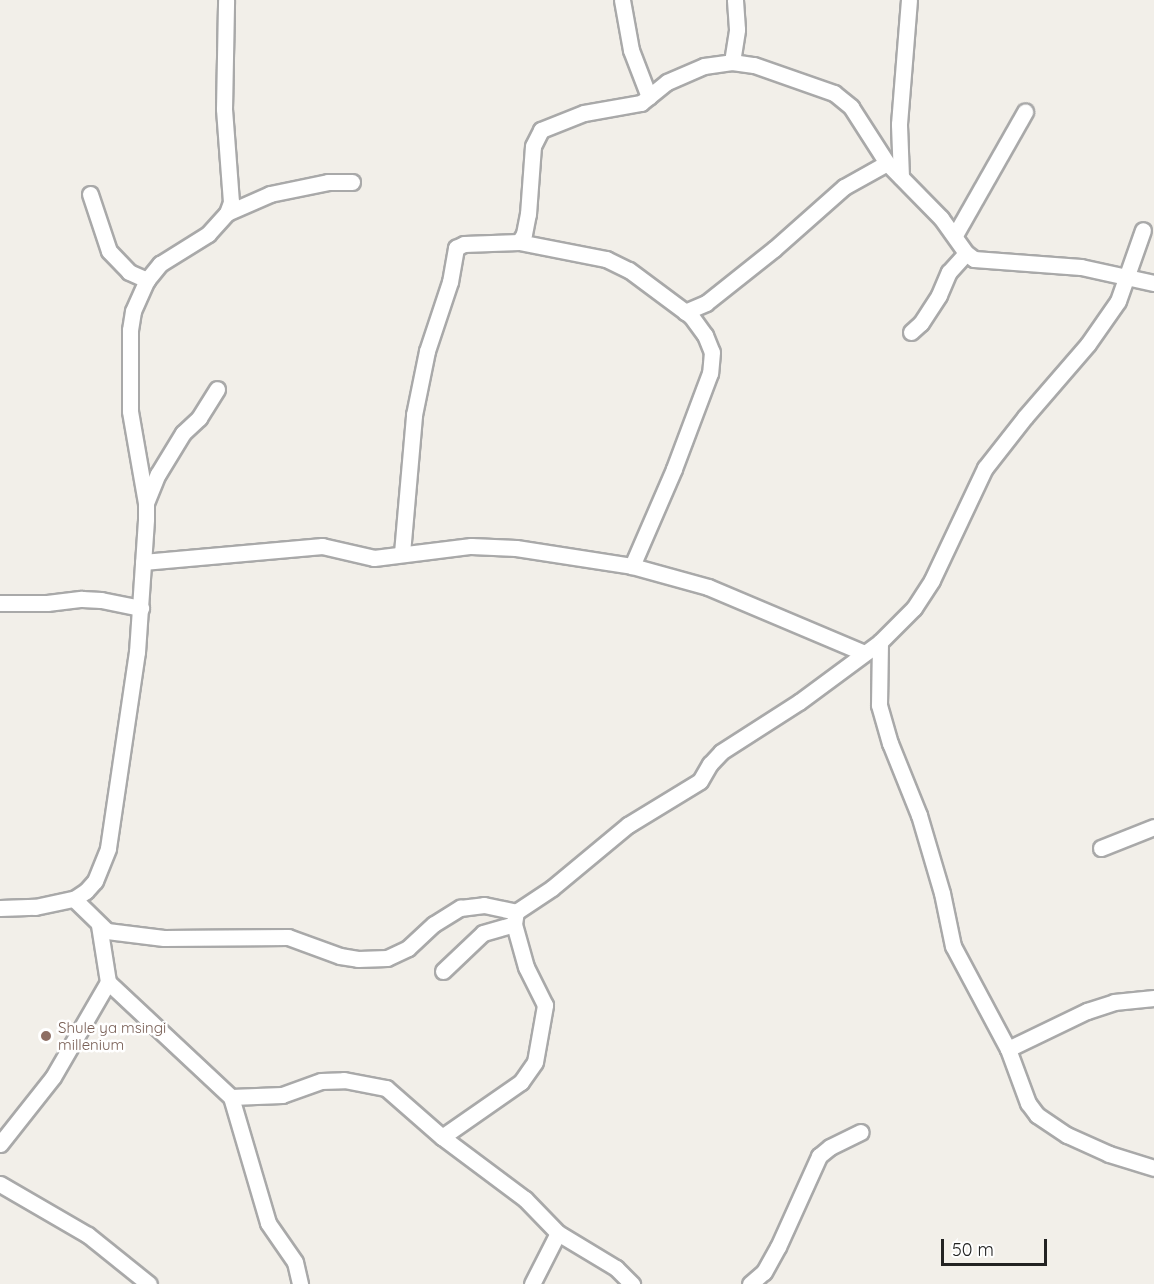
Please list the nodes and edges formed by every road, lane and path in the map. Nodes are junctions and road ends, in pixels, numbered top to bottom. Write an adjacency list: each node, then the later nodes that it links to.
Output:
1 (226, 0): 12 (street)
2 (622, 0): 6 (street)
3 (735, 0): 5 (street)
4 (909, 0): 9 (street)
5 (732, 62): 6 (street); 8 (street)
6 (649, 97): 15 (street)
7 (1024, 112): 14 (street)
8 (887, 163): 9 (street); 20 (street)
9 (901, 177): 14 (street)
10 (352, 182): 12 (street)
11 (90, 194): 18 (street)
12 (227, 213): 18 (street)
13 (1143, 230): 17 (street)
14 (955, 235): 16 (street)
15 (519, 242): 20 (street); 24 (street)
16 (966, 253): 17 (street); 21 (street)
17 (1126, 277): 19 (street); 29 (street)
18 (147, 280): 23 (street)
19 (1154, 283)
20 (685, 312): 26 (street)
21 (910, 332)
22 (218, 389): 23 (street)
23 (146, 504): 25 (street)
24 (402, 554): 25 (street); 26 (street)
25 (143, 562): 28 (street)
26 (632, 566): 30 (street)
27 (0, 603): 28 (street)
28 (141, 608): 33 (street)
29 (880, 642): 30 (street); 40 (street)
30 (864, 653): 35 (street)
31 (1154, 827): 32 (street)
32 (1101, 848)
33 (74, 899): 34 (street); 36 (street)
34 (0, 908)
35 (515, 918): 36 (street); 37 (street); 43 (street)
36 (99, 925): 38 (street)
37 (443, 971)
38 (108, 982): 41 (street); 44 (street)
39 (1154, 998): 40 (street)
40 (1008, 1049): 45 (street)
41 (231, 1097): 43 (street); 49 (street)
42 (861, 1132): 52 (street)
43 (442, 1137): 47 (street)
44 (0, 1144)
45 (1154, 1168)
46 (0, 1184): 48 (street)
47 (558, 1233): 50 (street); 51 (street)
48 (149, 1284)
49 (300, 1284)
50 (532, 1284)
51 (632, 1284)
52 (750, 1284)

